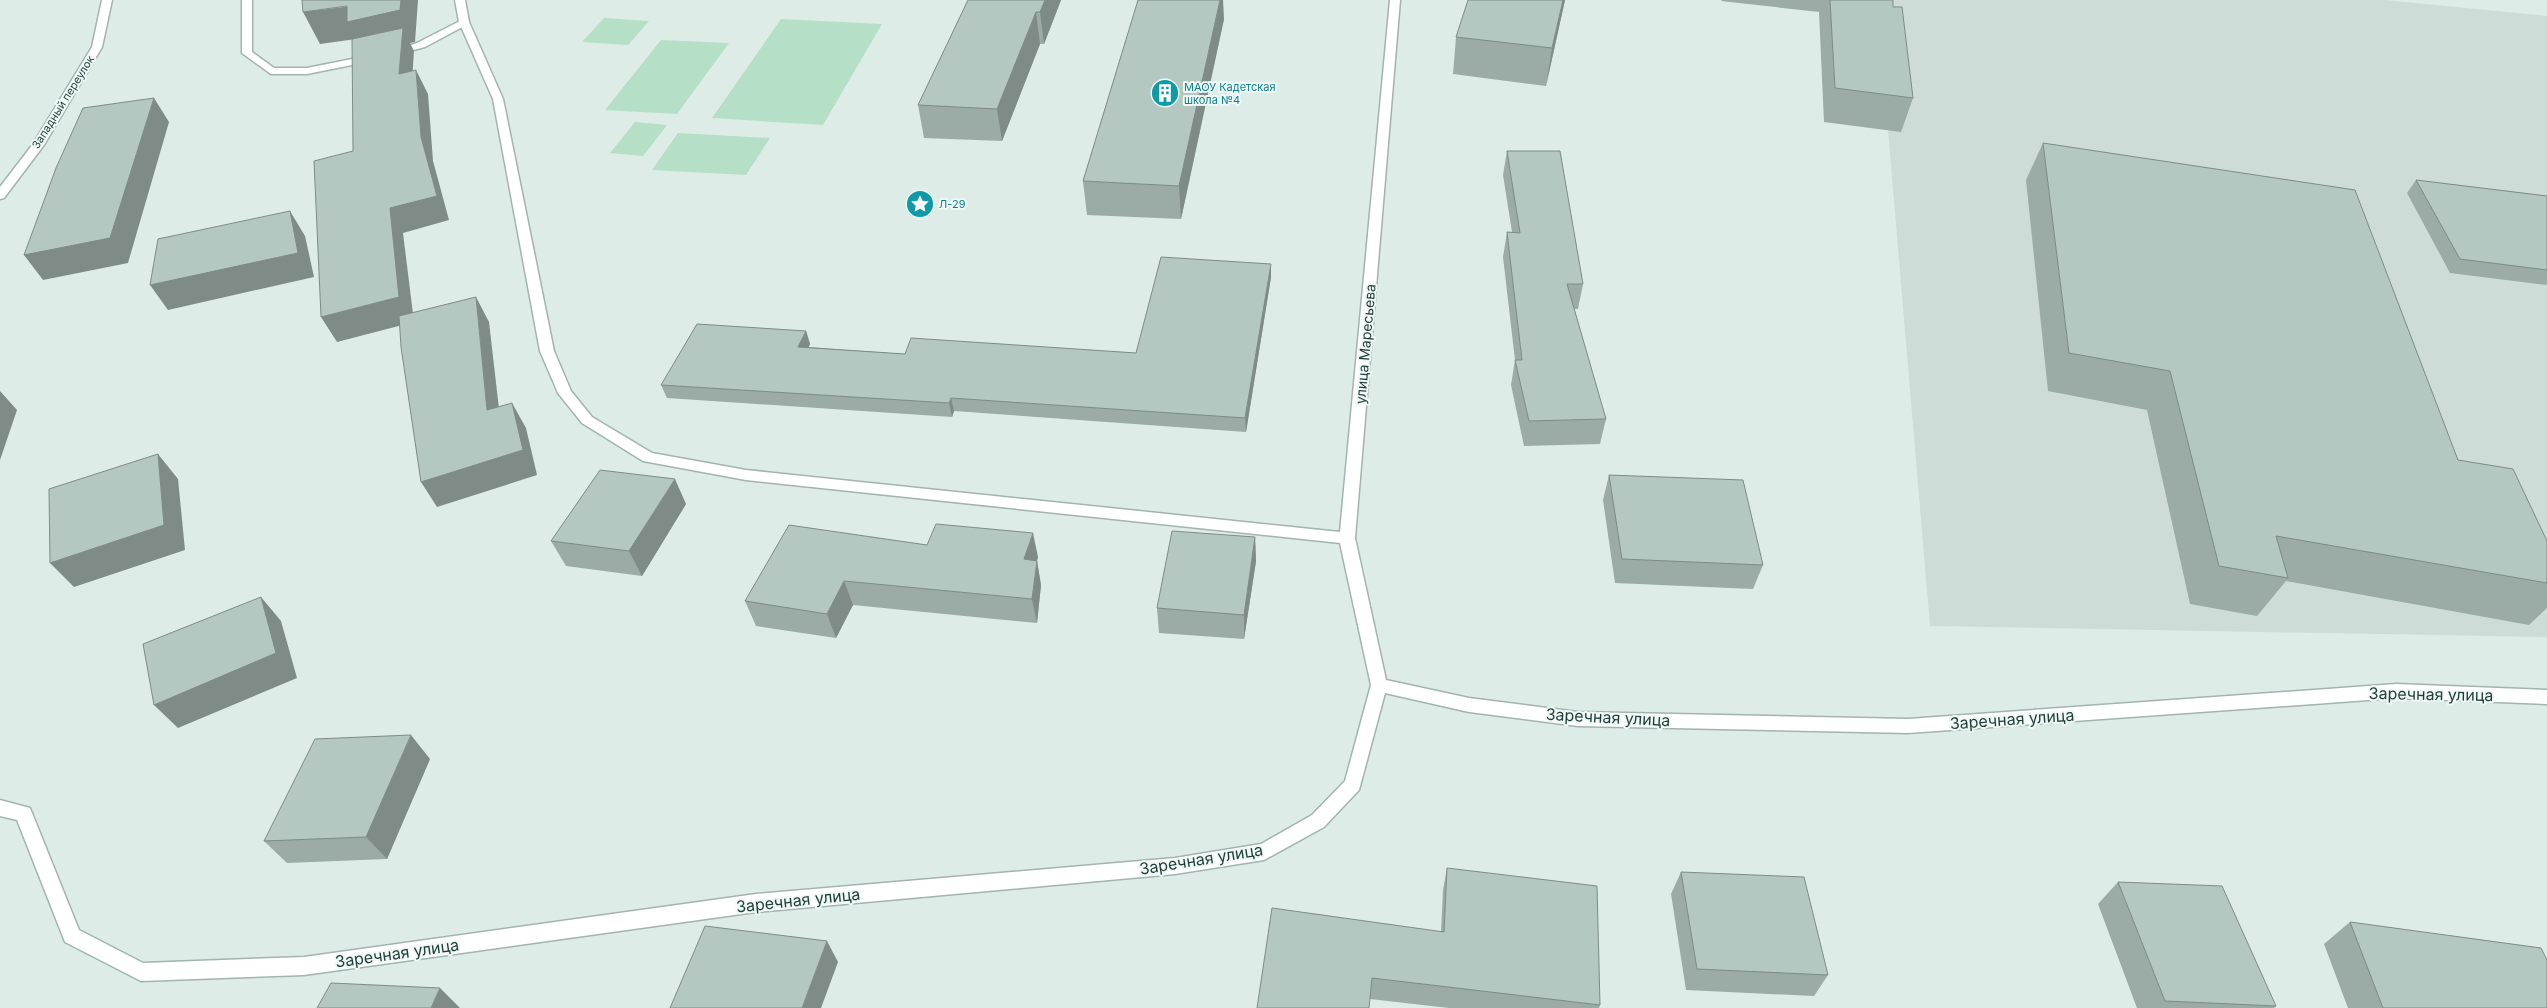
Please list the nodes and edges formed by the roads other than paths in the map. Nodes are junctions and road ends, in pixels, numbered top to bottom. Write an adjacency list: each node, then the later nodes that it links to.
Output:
1 (107, 0): 6 (street, Западный переулок)
2 (247, 0): 5 (street)
3 (460, 0): 5 (street)
4 (1396, 0): 7 (street, улица Маресьева)
5 (464, 22): 7 (street)
6 (0, 195)
7 (1347, 538): 8 (street, улица Маресьева)
8 (1379, 685): 9 (street, Заречная улица); 10 (street, Заречная улица)
9 (2547, 697)
10 (0, 808)

